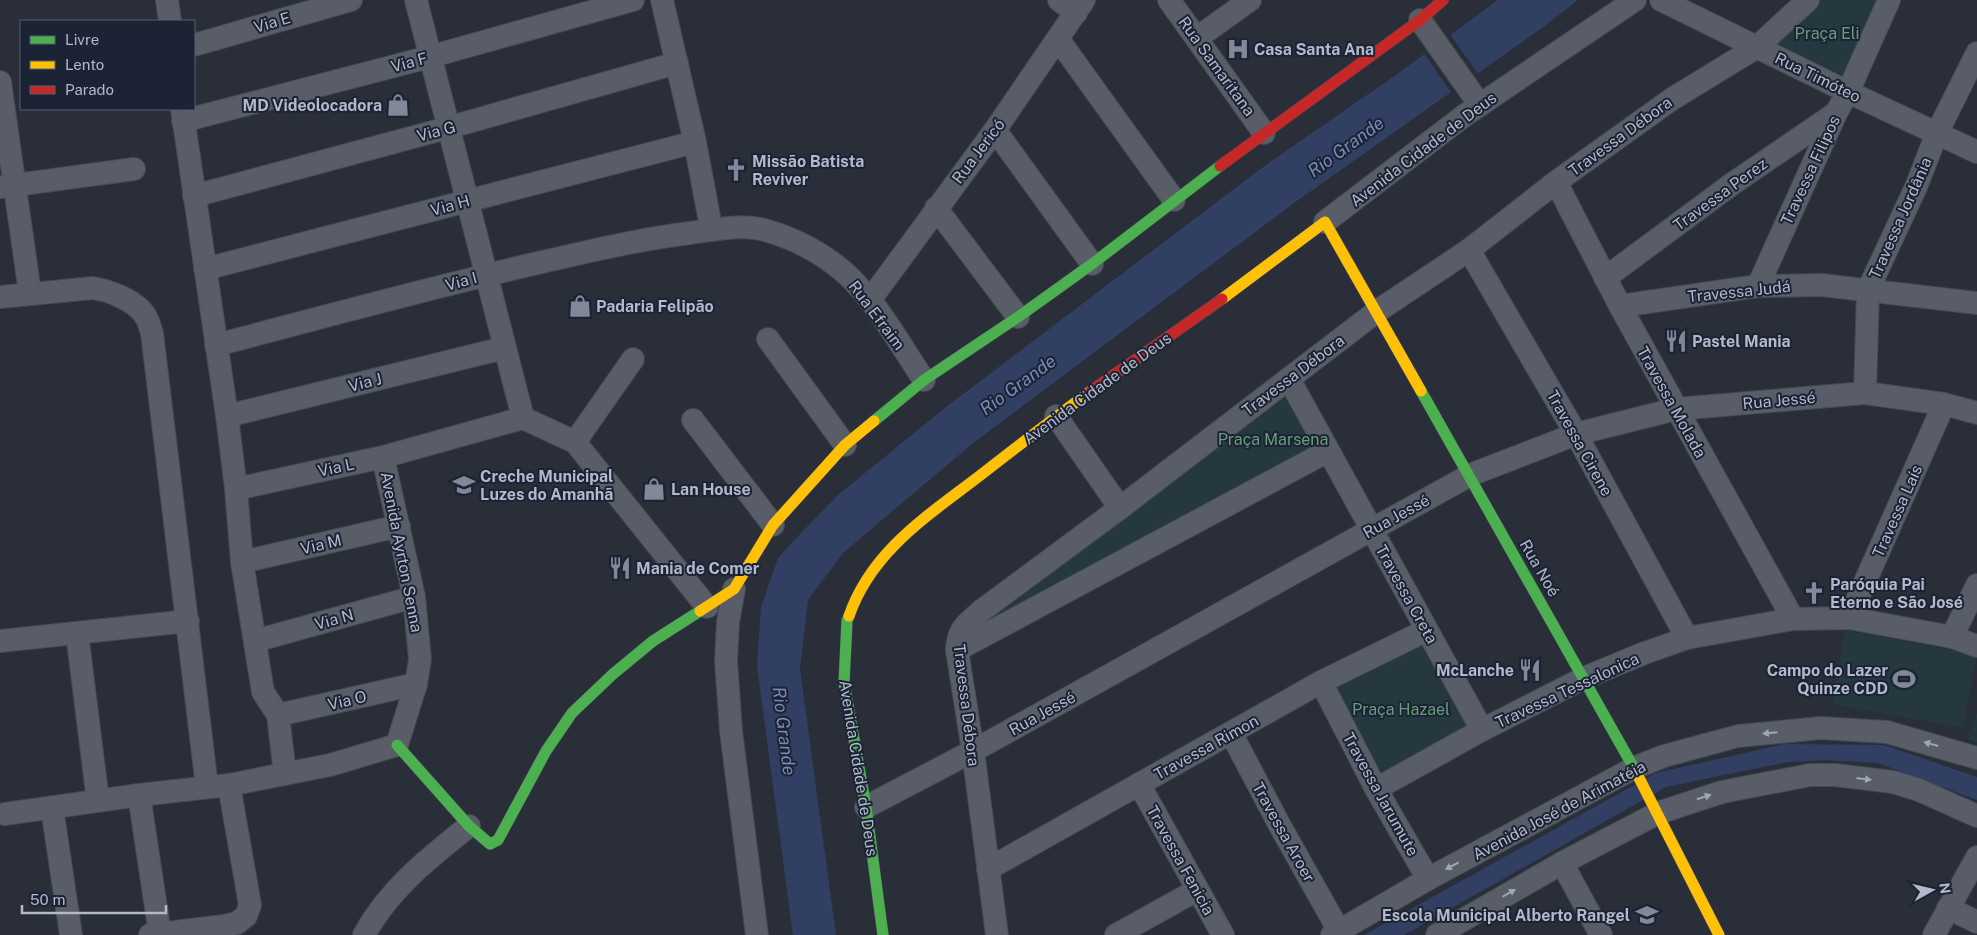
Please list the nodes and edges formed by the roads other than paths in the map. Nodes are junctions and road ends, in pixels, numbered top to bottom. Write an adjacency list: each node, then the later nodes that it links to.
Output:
1 (167, 0): 15 (street)
2 (351, 0): 19 (street, Via E)
3 (416, 0): 22 (street)
4 (633, 0): 22 (street, Via F)
5 (662, 0): 23 (street)
6 (1058, 0): 14 (street)
7 (1169, 0): 17 (street, Rua Samaritana)
8 (1250, 0): 17 (street)
9 (1443, 0): 16 (street)
10 (1635, 0): 26 (street, Avenida Cidade de Deus)
11 (1661, 0): 20 (street, Rua Timóteo)
12 (1808, 0): 20 (street, Travessa Débora)
13 (1889, 0): 25 (street, Travessa Filipos)
14 (1080, 7): 18 (street, Rua Jericó)
15 (170, 20)
16 (1420, 20): 26 (street); 31 (street)
17 (1197, 38): 31 (street, Rua Samaritana)
18 (1058, 40): 30 (street, Rua Jericó); 40 (street)
19 (195, 45)
20 (1757, 47): 25 (street, Rua Timóteo); 36 (street, Travessa Débora)
21 (1977, 54): 32 (street, Travessa Jordânia)
22 (429, 57): 28 (street, Via F); 29 (street)
23 (678, 63): 29 (street, Via G); 33 (street)
24 (6, 91): 37 (street)
25 (1848, 92): 27 (street, Travessa Filipos); 32 (street, Rua Timóteo)
26 (1480, 105): 42 (street, Avenida Cidade de Deus)
27 (1836, 112): 48 (street, Travessa Perez); 49 (street, Travessa Filipos)
28 (182, 115): 38 (street)
29 (447, 128): 38 (street, Via G); 39 (street)
30 (995, 130): 41 (street, Rua Jericó); 45 (street)
31 (1264, 133): 40 (street)
32 (1938, 133): 34 (street, Rua Timóteo); 50 (street, Travessa Jordânia)
33 (695, 142): 39 (street, Via H); 43 (street)
34 (1977, 152)
35 (134, 169): 37 (street)
36 (1556, 182): 44 (street, Travessa Débora); 48 (street, Travessa Molada)
37 (7, 186): 51 (street)
38 (194, 196): 46 (street)
39 (467, 200): 46 (street, Via H); 47 (street)
40 (1174, 200): 45 (street)
41 (936, 208): 53 (street, Rua Jericó); 57 (street)
42 (1325, 222): 56 (street, Rua Noé); 69 (street, Avenida Cidade de Deus)
43 (710, 230): 47 (street, Via I); 53 (street, Rua Efraim)
44 (1469, 250): 56 (street, Travessa Débora); 72 (street, Travessa Cirene)
45 (1092, 264): 57 (street)
46 (205, 269): 59 (street)
47 (486, 275): 59 (street, Via I); 60 (street)
48 (1605, 278): 55 (street, Travessa Molada)
49 (1758, 286): 50 (street, Travessa Judá); 55 (street, Travessa Judá)
50 (1868, 290): 54 (street, Travessa Judá); 64 (street, Travessa Jordânia)
51 (30, 293): 52 (street); 90 (street)
52 (0, 297)
53 (870, 300): 63 (street, Rua Efraim)
54 (1977, 303)
55 (1620, 306): 66 (street, Travessa Molada)
56 (1376, 312): 62 (street, Travessa Débora); 77 (street, Rua Noé)
57 (1018, 317): 63 (street)
58 (768, 339): 74 (street)
59 (216, 345): 68 (street)
60 (504, 348): 68 (street, Via J); 70 (street)
61 (633, 359): 73 (street)
62 (1289, 379): 75 (street, Travessa Creta); 79 (street, Travessa Débora)
63 (924, 380): 74 (street)
64 (1865, 394): 65 (street, Rua Jessé); 66 (street, Rua Jessé)
65 (1944, 404): 67 (street, Rua Jessé); 88 (street, Travessa Laís)
66 (1676, 409): 72 (street, Rua Jessé); 89 (street, Travessa Molada)
67 (1977, 413)
68 (227, 416): 78 (street)
69 (1056, 416): 79 (street); 116 (street, Avenida Cidade de Deus)
70 (523, 418): 73 (street); 76 (street, Via L)
71 (693, 420): 80 (street)
72 (1576, 434): 77 (street, Rua Jessé); 93 (street, Travessa Cirene)
73 (575, 442): 87 (street)
74 (845, 445): 80 (street)
75 (1328, 451): 82 (street, Travessa Creta); 98 (street)
76 (383, 457): 78 (street, Via L); 81 (street, Avenida Ayrton Senna)
77 (1470, 475): 82 (street, Rua Jessé); 99 (street, Rua Noé)
78 (236, 489): 83 (street)
79 (1120, 508): 98 (street, Travessa Débora)
80 (773, 525): 85 (street)
81 (399, 526): 83 (street, Via M); 86 (street, Avenida Ayrton Senna)
82 (1371, 529): 91 (street, Travessa Creta); 106 (street, Rua Jessé)
83 (242, 562): 96 (street)
84 (1977, 585): 94 (street)
85 (734, 590): 87 (street); 133 (street)
86 (414, 597): 96 (street, Via N); 101 (street, Avenida Ayrton Senna)
87 (708, 607): 121 (street)
88 (1849, 618): 89 (street, Travessa Tessalonica); 94 (street, Travessa Tessalonica)
89 (1793, 619): 93 (street, Travessa Tessalonica)
90 (188, 621): 92 (street); 112 (street)
91 (1427, 630): 100 (street, Travessa Rimon); 103 (street, Travessa Creta)
92 (77, 633): 95 (street); 115 (street)
93 (1687, 638): 99 (street, Travessa Tessalonica)
94 (1952, 638): 97 (street, Travessa Tessalonica)
95 (0, 641)
96 (255, 641): 102 (street)
97 (1977, 646)
98 (957, 650): 106 (street, Travessa Débora)
99 (1584, 678): 103 (street, Travessa Tessalonica); 108 (street, Rua Noé)
100 (1321, 682): 104 (street, Travessa Rimon); 113 (street, Travessa Jarumute)
101 (416, 684): 102 (street, Via O); 105 (street, Avenida Ayrton Senna)
102 (278, 715): 109 (street)
103 (1482, 730): 113 (street, Travessa Tessalonica)
104 (1231, 732): 110 (street, Travessa Rimon); 129 (street, Travessa Aroer)
105 (397, 745): 109 (street); 121 (street)
106 (973, 751): 116 (street, Rua Jessé); 124 (street, Travessa Débora)
107 (1977, 758): 108 (street, Avenida José de Arimatéia, one-way to 108)
108 (1635, 770): 118 (street, Rua Noé); 125 (street, Avenida José de Arimatéia, one-way to 125)
109 (285, 774): 111 (street)
110 (1139, 784): 124 (street, Travessa Rimon); 126 (street, Travessa Fenicia)
111 (229, 785): 112 (street); 130 (street)
112 (207, 787): 114 (street)
113 (1376, 789): 125 (street, Travessa Jarumute)
114 (139, 795): 115 (street); 130 (street)
115 (98, 801): 117 (street)
116 (866, 807): 134 (street, Avenida Cidade de Deus)
117 (52, 808): 119 (street); 131 (street)
118 (1656, 811): 120 (street, one-way to 120); 123 (street); 140 (street, Rua Noé)
119 (6, 814)
120 (1977, 816)
121 (469, 826): 132 (street)
122 (1977, 857): 127 (street)
123 (1562, 863): 138 (street, one-way to 123); 139 (street)
124 (988, 869): 135 (street, Travessa Débora)
125 (1428, 879): 129 (street, Avenida José de Arimatéia)
126 (1197, 890): 136 (street); 137 (street, Travessa Fenicia)
127 (1948, 908): 128 (street); 141 (street)
128 (1977, 922)
129 (1336, 933)
130 (155, 934)
131 (71, 935)
132 (364, 935)
133 (757, 935)
134 (883, 935)
135 (997, 935)
136 (1116, 935)
137 (1223, 935)
138 (1437, 935)
139 (1601, 935)
140 (1719, 935)
141 (1934, 935)

